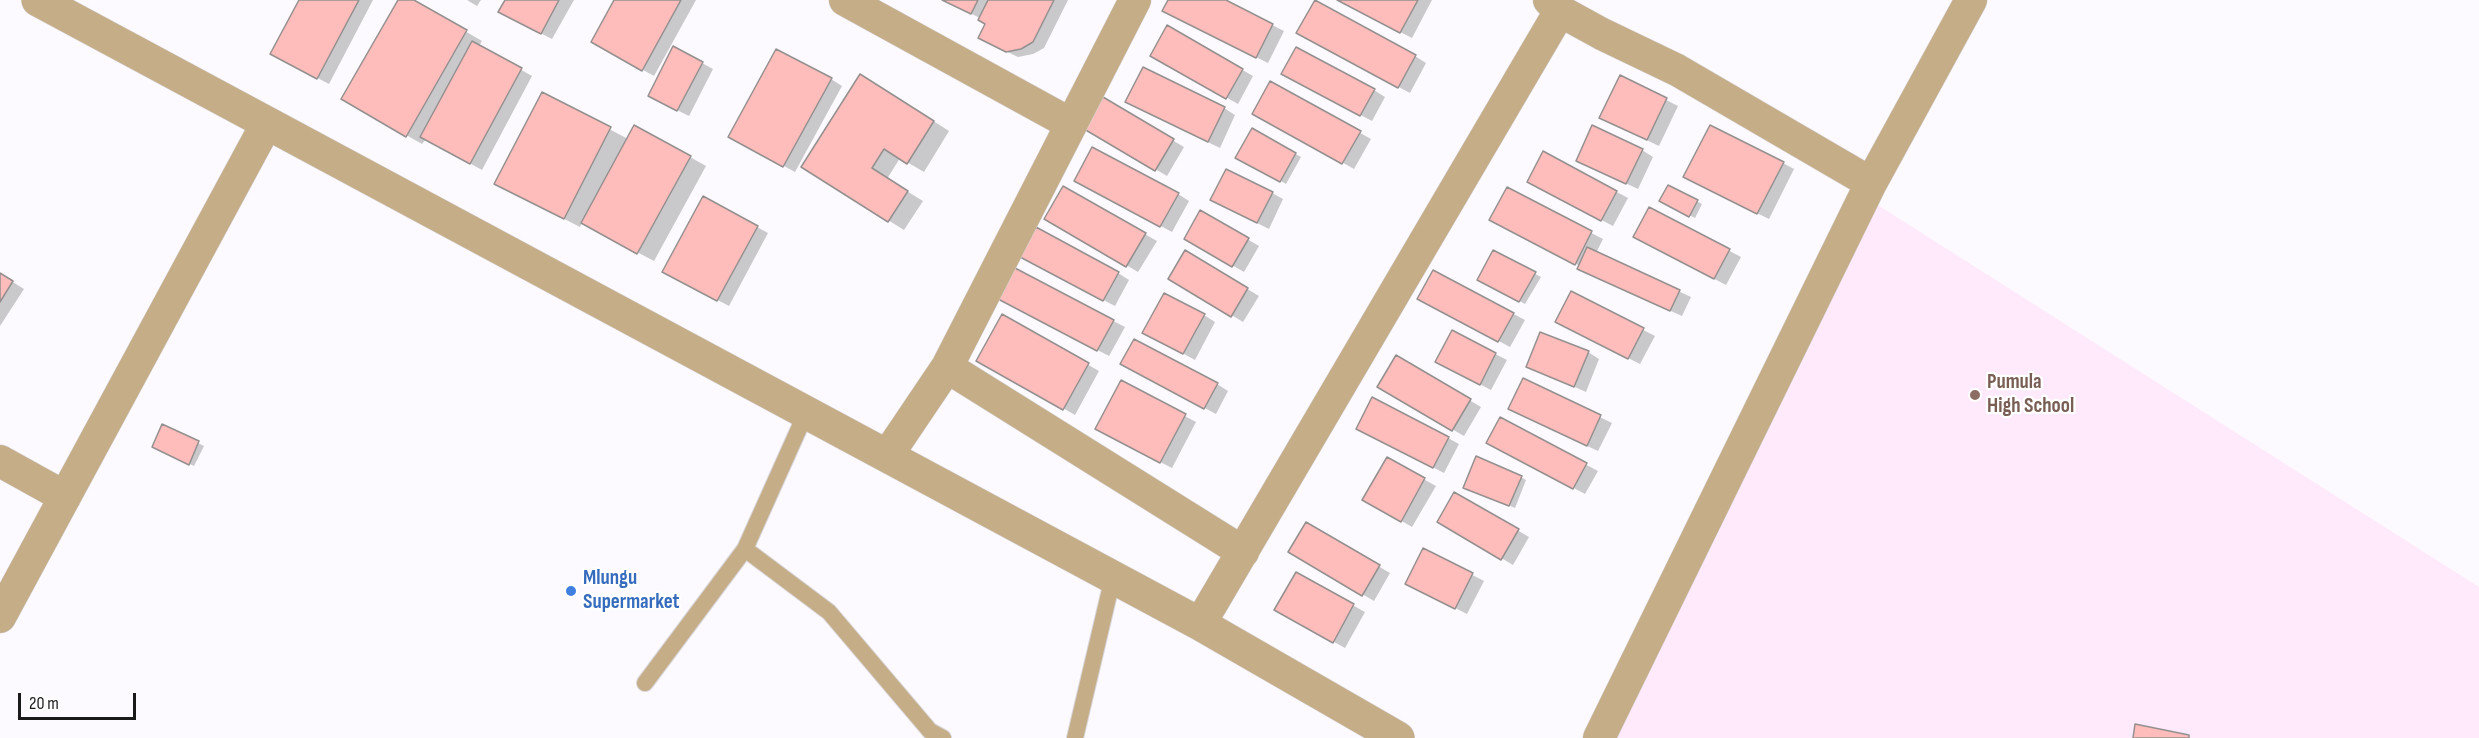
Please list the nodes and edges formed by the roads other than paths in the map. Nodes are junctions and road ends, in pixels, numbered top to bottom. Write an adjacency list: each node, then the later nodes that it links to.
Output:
1 (38, 0): 6 (street)
2 (845, 0): 7 (street)
3 (1136, 0): 7 (street)
4 (1971, 0): 8 (street)
5 (1555, 5): 8 (street); 15 (street)
6 (267, 123): 10 (street); 13 (street)
7 (1071, 124): 9 (street)
8 (1871, 183): 23 (street)
9 (947, 366): 11 (street); 15 (street)
10 (806, 412): 11 (street); 14 (lane)
11 (887, 456): 16 (street)
12 (0, 461): 13 (street)
13 (65, 497): 17 (street)
14 (745, 549): 19 (lane); 20 (lane)
15 (1243, 552): 18 (street)
16 (1113, 578): 18 (street); 21 (lane)
17 (0, 617)
18 (1200, 624): 22 (street)
19 (645, 683)
20 (943, 738)
21 (1075, 738)
22 (1398, 738)
23 (1599, 738)

